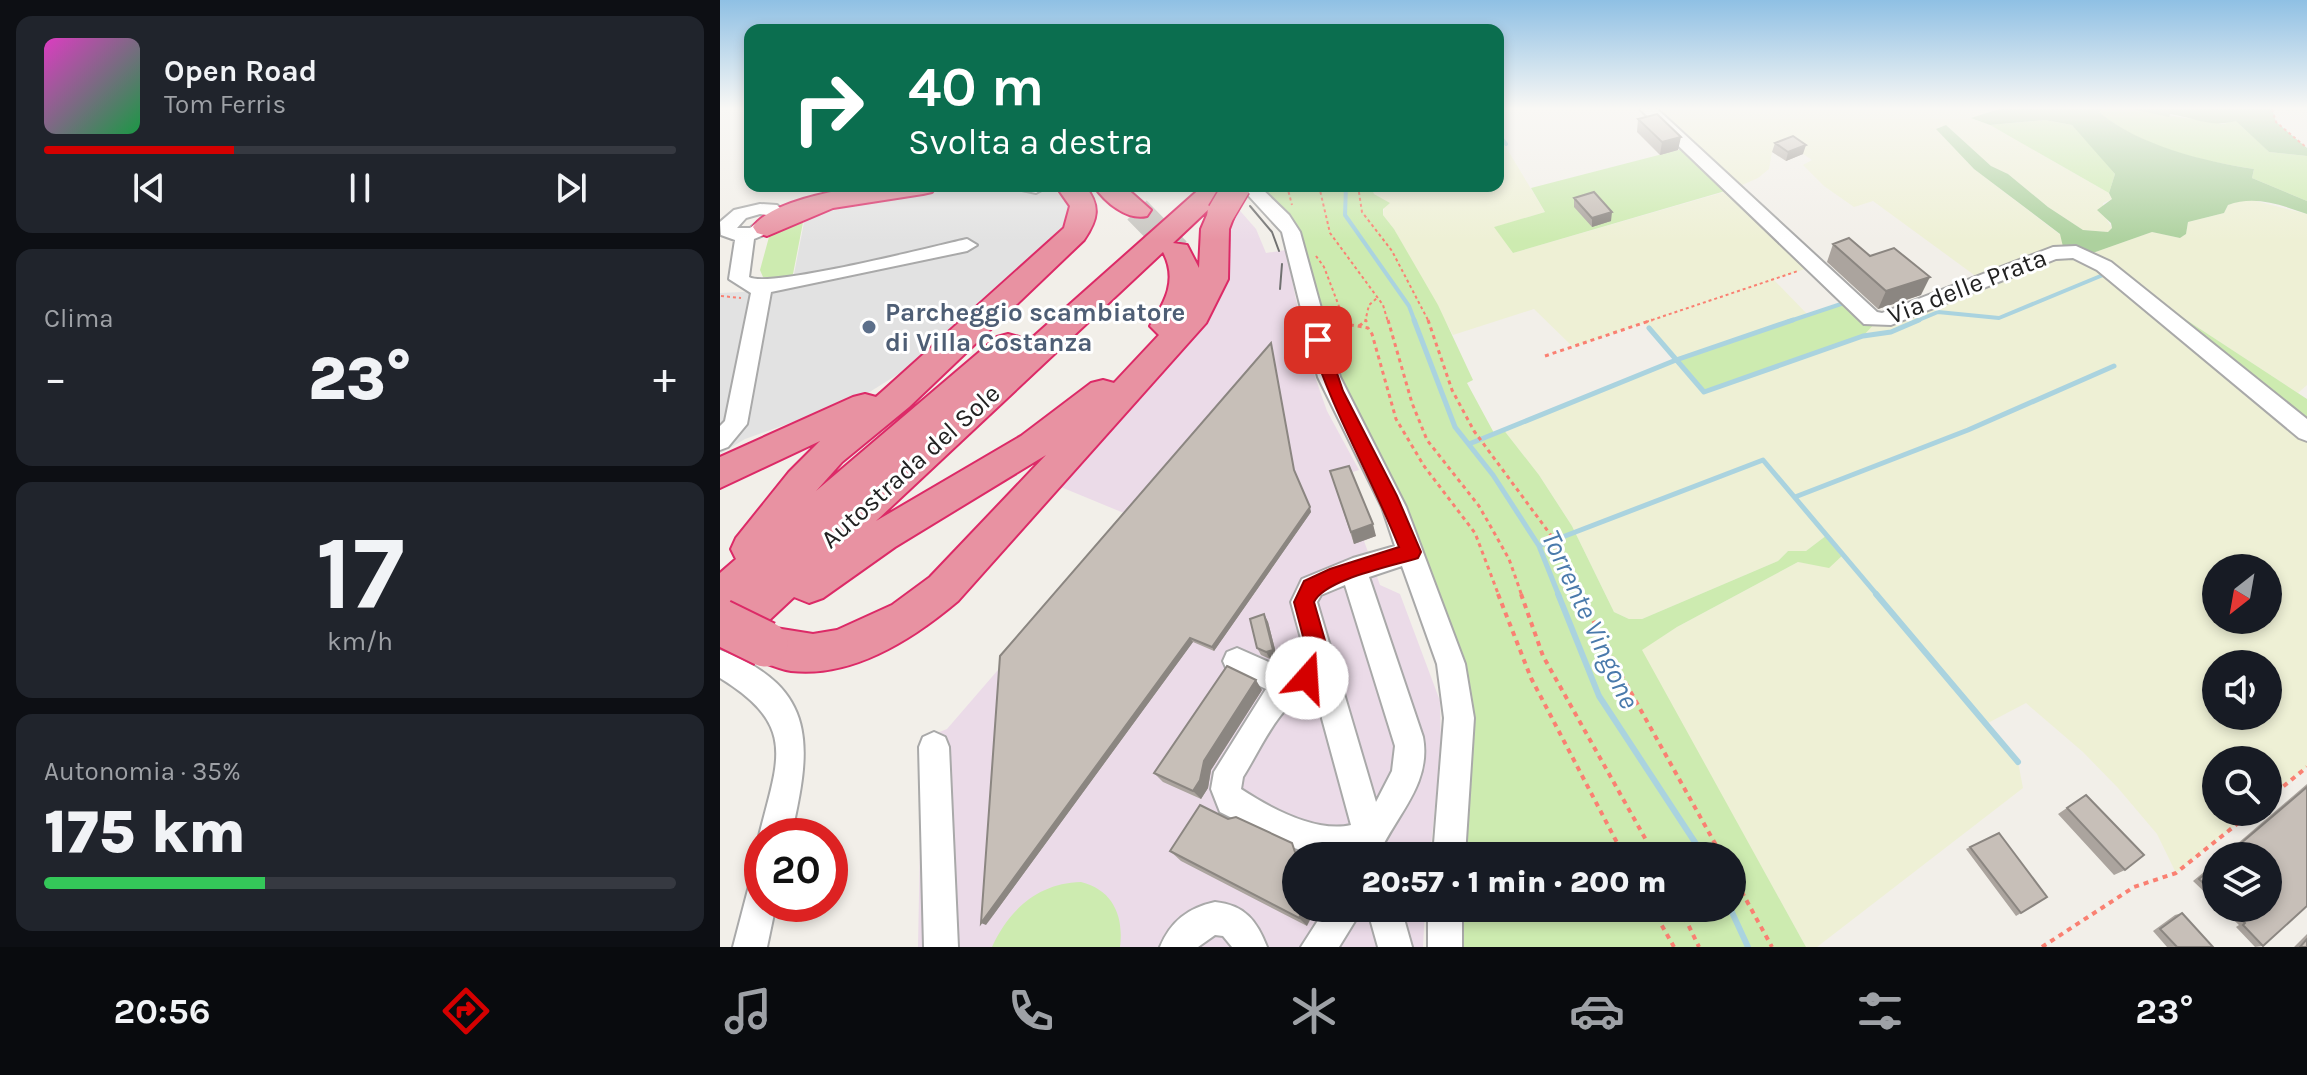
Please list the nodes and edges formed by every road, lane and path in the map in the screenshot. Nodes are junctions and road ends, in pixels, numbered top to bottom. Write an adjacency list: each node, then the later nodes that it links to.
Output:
1 (1694, 153): 14 (street, Via delle Prata)
2 (833, 192): 10 (highway)
3 (882, 192): 10 (highway)
4 (1077, 192): 20 (highway)
5 (1114, 192): 9 (highway)
6 (1320, 192): 18 (path)
7 (1359, 192): 44 (path)
8 (1221, 194): 12 (street); 28 (highway, Autostrada del Sole); 28 (highway)
9 (1137, 210)
10 (747, 226): 15 (street)
11 (967, 245): 17 (street)
12 (1297, 250): 19 (path); 25 (street)
13 (1177, 251): 28 (highway)
14 (1813, 266): 21 (path); 22 (street, Via delle Prata)
15 (739, 275): 16 (street); 17 (street)
16 (721, 290): 17 (path)
17 (755, 293): 23 (street)
18 (1377, 298): 19 (path); 43 (path)
19 (1358, 327): 42 (path)
20 (942, 354): 24 (highway); 27 (highway)
21 (1545, 356)
22 (2307, 432)
23 (720, 441)
24 (720, 474)
25 (1411, 552): 26 (street); 41 (street)
26 (1353, 569): 31 (street); 40 (street)
27 (720, 577)
28 (741, 621)
29 (1237, 661): 32 (street)
30 (728, 667): 36 (street)
31 (1323, 672): 32 (street); 39 (street)
32 (1288, 685): 38 (street)
33 (934, 747): 53 (street)
34 (2307, 767): 35 (path)
35 (2282, 788)
36 (779, 818)
37 (2235, 826): 62 (path)
38 (1324, 842)
39 (1367, 842)
40 (1372, 842)
41 (1450, 842)
42 (1617, 842)
43 (1647, 842)
44 (1714, 842)
45 (1746, 900): 61 (path)
46 (756, 922): 52 (street)
47 (1336, 922): 56 (street)
48 (1388, 922): 57 (street)
49 (1445, 922): 58 (street)
50 (1660, 922): 59 (path)
51 (1687, 922): 60 (path)
52 (750, 947)
53 (941, 947)
54 (1177, 947): 55 (street)
55 (1250, 947)
56 (1318, 947)
57 (1395, 947)
58 (1445, 947)
59 (1674, 947)
60 (1699, 947)
61 (1772, 947)
62 (2042, 947)

